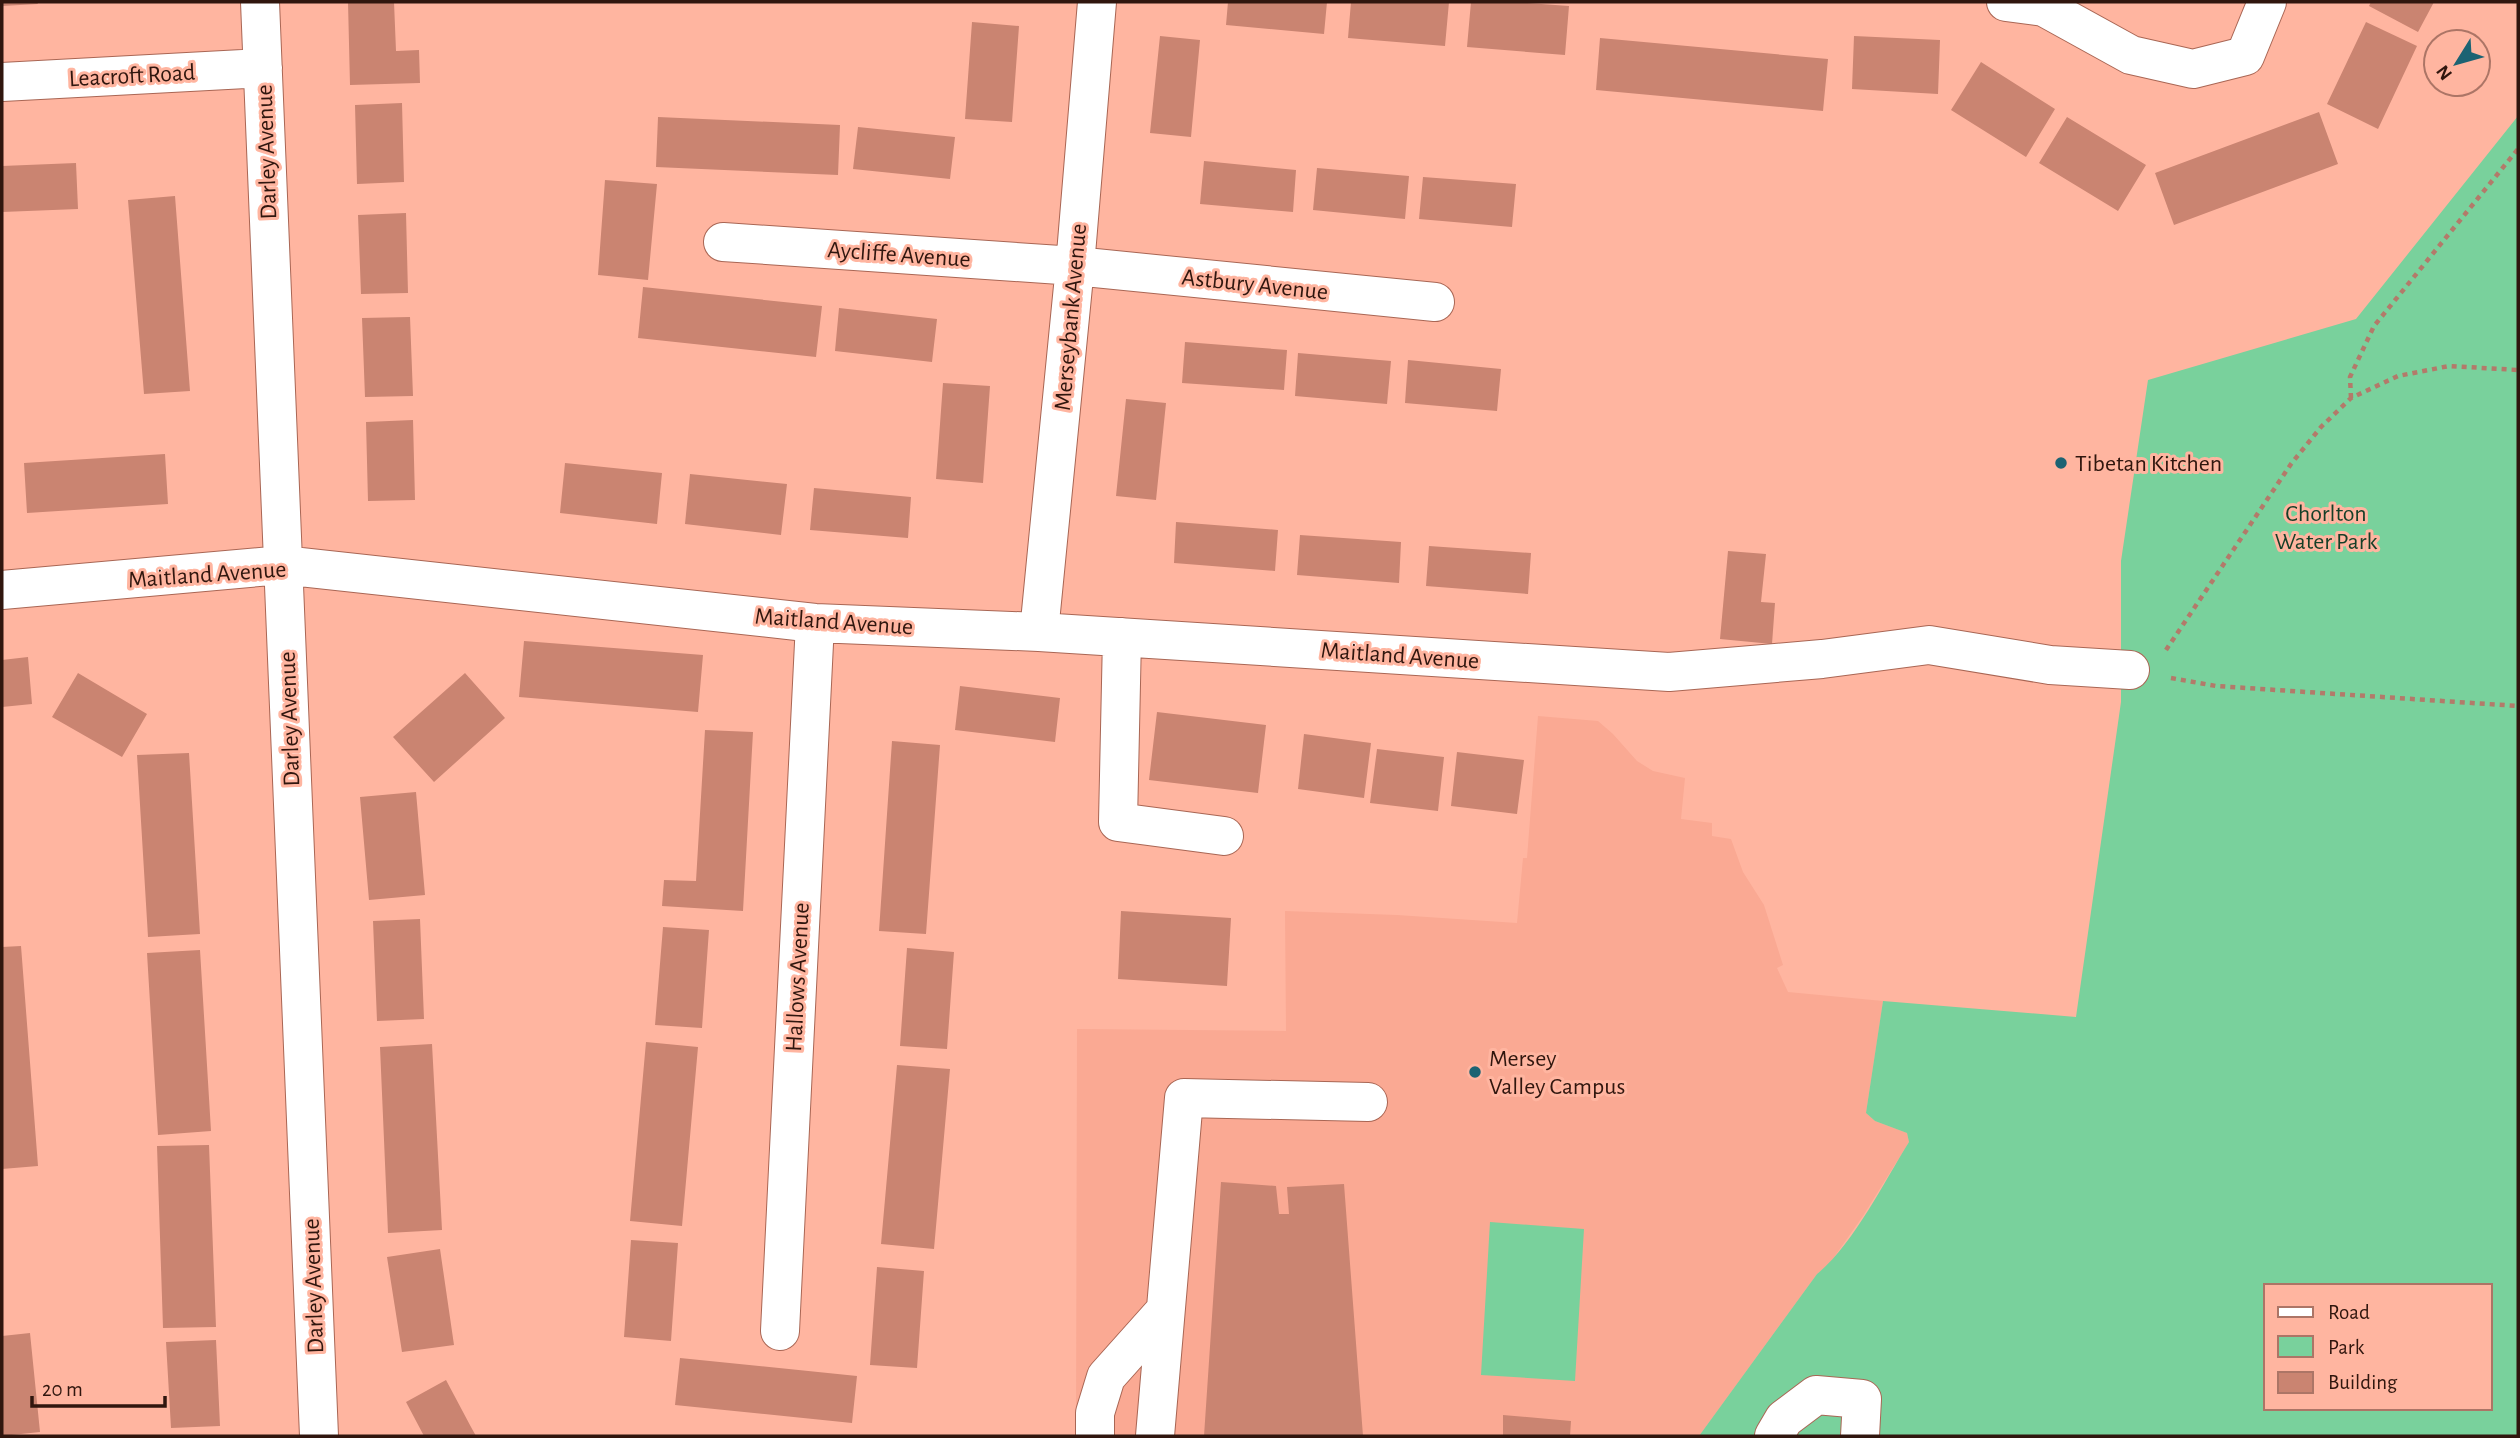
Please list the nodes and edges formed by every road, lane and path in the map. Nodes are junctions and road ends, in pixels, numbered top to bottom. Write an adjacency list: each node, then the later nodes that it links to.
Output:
1 (260, 2): 5 (street, Darley Avenue)
2 (1097, 2): 9 (street, Merseybank Avenue)
3 (2006, 2): 4 (street)
4 (2267, 2)
5 (263, 68): 6 (street, Leacroft Road); 13 (street, Darley Avenue)
6 (2, 82)
7 (2518, 149): 12 (path)
8 (723, 242): 9 (street, Aycliffe Avenue)
9 (1075, 266): 10 (street, Astbury Avenue); 16 (street, Merseybank Avenue)
10 (1435, 302)
11 (2518, 370): 12 (path)
12 (2351, 398): 18 (path)
13 (282, 565): 14 (street, Maitland Avenue); 15 (street, Maitland Avenue); 24 (street, Darley Avenue)
14 (2, 590)
15 (815, 623): 16 (street, Maitland Avenue); 23 (street, Hallows Avenue)
16 (1039, 632): 17 (street, Maitland Avenue)
17 (1122, 637): 18 (street, Maitland Avenue); 20 (street)
18 (2151, 667): 19 (path)
19 (2518, 706)
20 (1224, 836)
21 (1368, 1102): 22 (street)
22 (1164, 1312): 25 (street); 26 (street)
23 (780, 1331)
24 (319, 1436)
25 (1095, 1436)
26 (1155, 1436)
27 (1774, 1436): 28 (street)
28 (1860, 1436)

